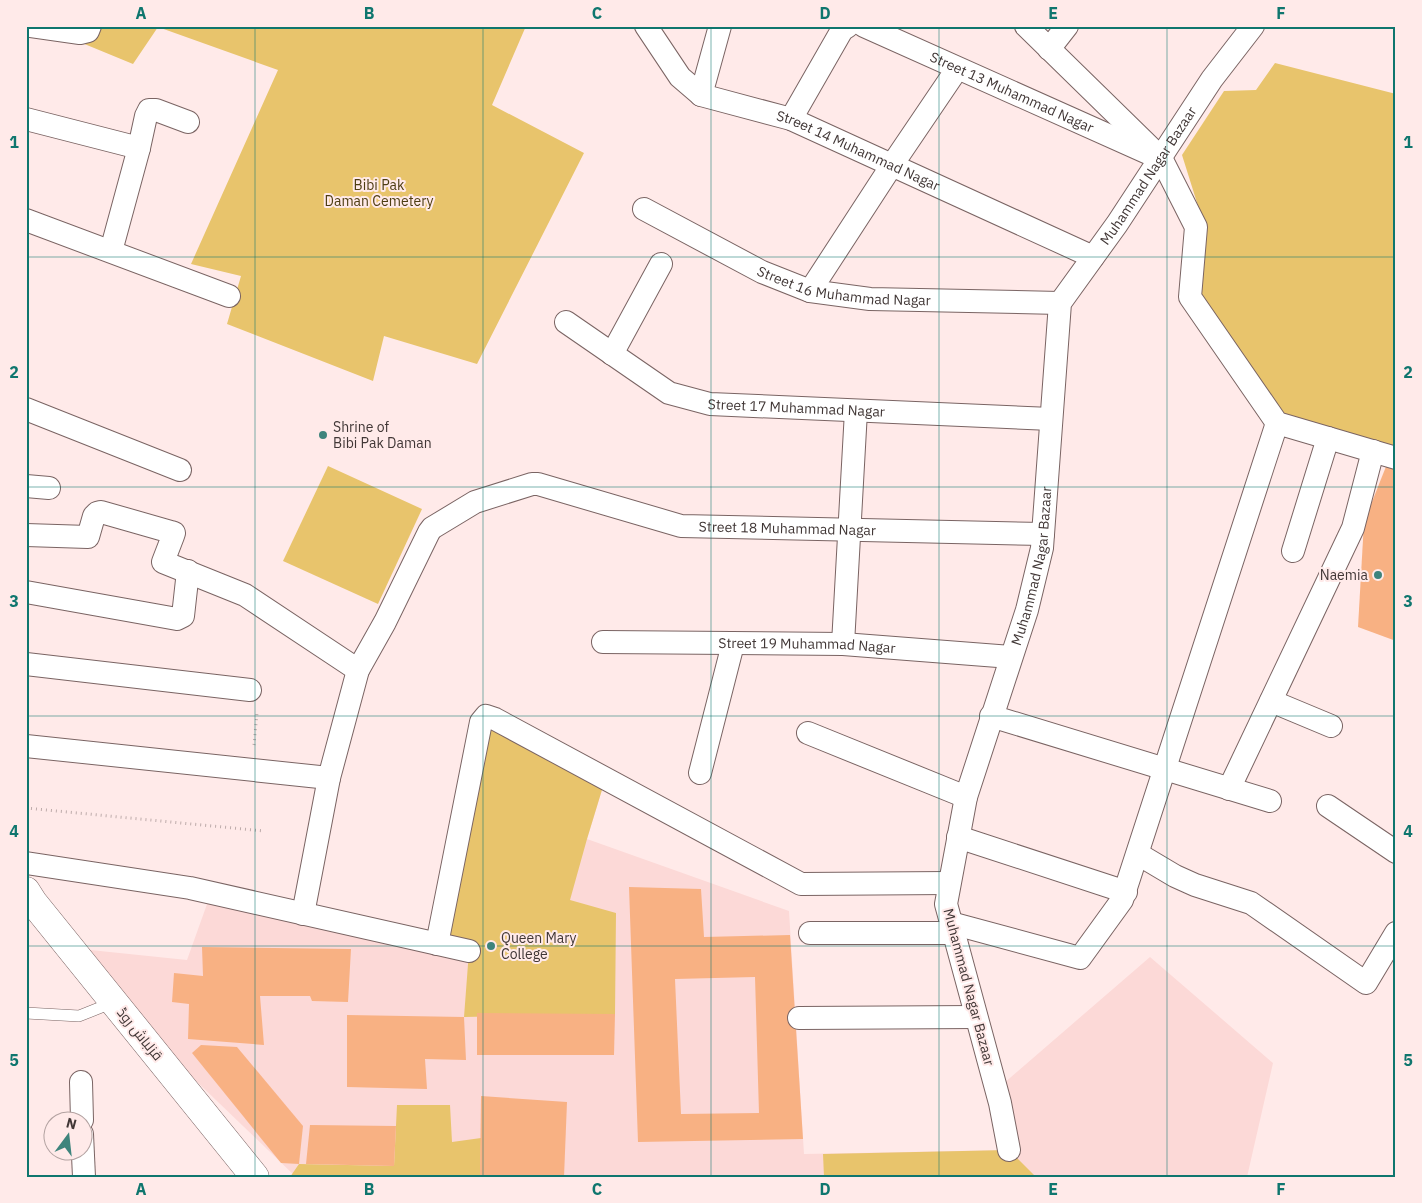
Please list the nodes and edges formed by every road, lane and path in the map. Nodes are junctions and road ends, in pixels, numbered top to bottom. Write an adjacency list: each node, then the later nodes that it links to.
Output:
1 (31, 26): 2 (street)
2 (90, 26)
3 (646, 26): 12 (street, Street 14 Muhammad Nagar)
4 (720, 26): 12 (street)
5 (848, 26): 14 (street)
6 (864, 26): 11 (street, Street 13 Muhammad Nagar)
7 (1026, 26): 10 (street)
8 (1067, 26): 10 (street)
9 (1253, 26): 17 (street, Muhammad Nagar Bazaar)
10 (1049, 49): 17 (street)
11 (958, 69): 17 (street, Street 13 Muhammad Nagar); 18 (street)
12 (701, 95): 14 (street, Street 14 Muhammad Nagar)
13 (26, 119): 16 (street)
14 (791, 119): 18 (street, Street 14 Muhammad Nagar)
15 (188, 122): 16 (street)
16 (139, 148): 21 (street)
17 (1160, 158): 22 (street, Muhammad Nagar Bazaar); 32 (street)
18 (892, 165): 22 (street, Street 14 Muhammad Nagar); 24 (street)
19 (644, 209): 24 (street, Street 16 Muhammad Nagar)
20 (26, 220): 21 (street)
21 (110, 251): 25 (street)
22 (1093, 257): 26 (street, Muhammad Nagar Bazaar)
23 (661, 264): 28 (street)
24 (810, 291): 26 (street, Street 16 Muhammad Nagar)
25 (229, 296)
26 (1060, 303): 31 (street, Muhammad Nagar Bazaar)
27 (566, 322): 28 (street, Street 17 Muhammad Nagar)
28 (612, 354): 30 (street, Street 17 Muhammad Nagar)
29 (26, 409): 36 (street)
30 (856, 411): 31 (street, Street 17 Muhammad Nagar); 39 (street)
31 (1051, 419): 40 (street, Muhammad Nagar Bazaar)
32 (1277, 423): 33 (street); 57 (street)
33 (1328, 438): 34 (street); 42 (street)
34 (1373, 451): 35 (street); 52 (street)
35 (1396, 458)
36 (180, 470)
37 (26, 486): 38 (street)
38 (50, 488)
39 (850, 530): 40 (street, Street 18 Muhammad Nagar); 47 (street); 50 (street, Street 18 Muhammad Nagar)
40 (1043, 534): 48 (street, Muhammad Nagar Bazaar)
41 (26, 535): 43 (street)
42 (1293, 551)
43 (188, 572): 44 (street); 50 (street)
44 (26, 592)
45 (603, 642): 46 (street, Street 19 Muhammad Nagar)
46 (733, 644): 47 (street, Street 19 Muhammad Nagar); 59 (street)
47 (844, 644): 48 (street, Street 19 Muhammad Nagar)
48 (1011, 656): 53 (street, Muhammad Nagar Bazaar)
49 (26, 664): 51 (street)
50 (358, 670): 60 (street)
51 (250, 690): 58 (path)
52 (1271, 700): 54 (street); 61 (street)
53 (991, 716): 57 (street); 62 (street, Muhammad Nagar Bazaar)
54 (1331, 726)
55 (808, 733): 62 (street)
56 (26, 746): 58 (street)
57 (1165, 769): 61 (street); 69 (street)
58 (252, 770): 60 (street)
59 (700, 773)
60 (330, 778): 74 (street)
61 (1229, 789): 63 (street)
62 (966, 797): 67 (street, Muhammad Nagar Bazaar)
63 (1270, 801)
64 (1328, 806): 68 (street)
65 (26, 808): 66 (path)
66 (264, 832)
67 (958, 837): 71 (street, Muhammad Nagar Bazaar); 72 (street)
68 (1396, 852)
69 (1138, 854): 72 (street); 77 (street)
70 (26, 863): 74 (street)
71 (949, 883): 75 (street, Muhammad Nagar Bazaar); 78 (street)
72 (1126, 892): 75 (street)
73 (28, 902): 80 (street, قزلباش روڈ)
74 (303, 914): 78 (street)
75 (952, 928): 76 (street); 82 (street, Muhammad Nagar Bazaar)
76 (810, 933)
77 (1396, 933)
78 (437, 944): 79 (street)
79 (469, 951)
80 (114, 1002): 81 (lane); 89 (street, قزلباش روڈ)
81 (26, 1013)
82 (976, 1017): 83 (street); 86 (street, Muhammad Nagar Bazaar)
83 (799, 1018)
84 (81, 1082): 85 (street)
85 (82, 1110)
86 (1009, 1150)
87 (83, 1160): 88 (street)
88 (84, 1177)
89 (255, 1177)

